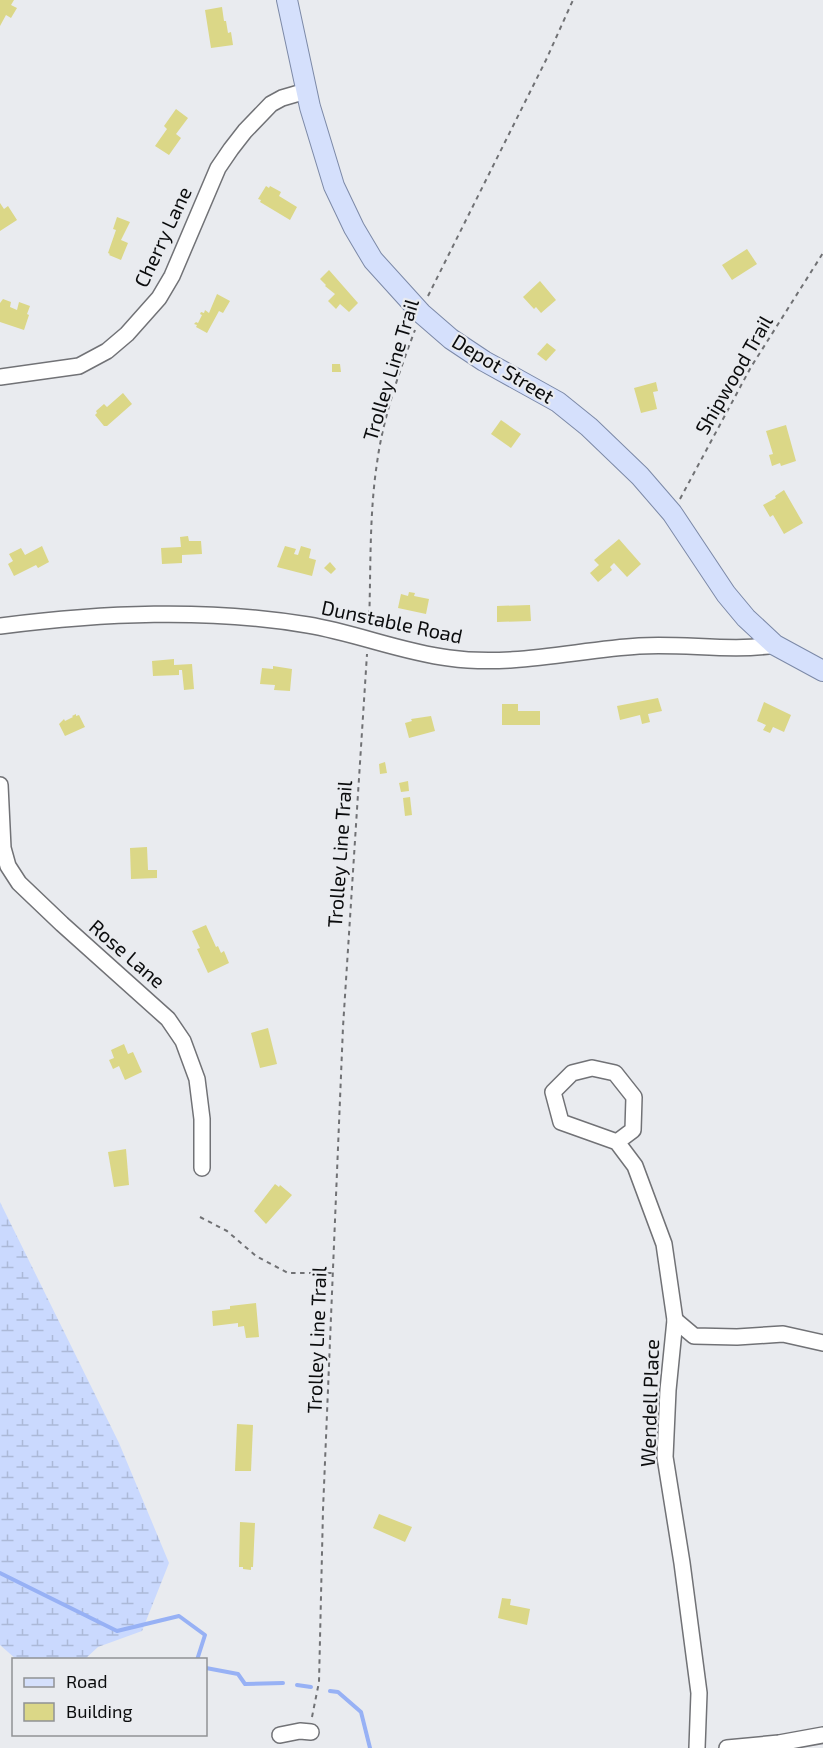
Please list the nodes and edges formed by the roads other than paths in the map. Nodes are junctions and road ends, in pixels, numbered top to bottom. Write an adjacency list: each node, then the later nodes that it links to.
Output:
1 (287, 0): 2 (main road, Depot Street)
2 (306, 91): 3 (street, Cherry Lane); 5 (main road, Depot Street)
3 (0, 377)
4 (0, 626): 5 (street, Dunstable Road)
5 (775, 645): 6 (main road, Depot Street)
6 (823, 671)
7 (0, 785): 9 (street, Rose Lane)
8 (617, 1142): 8 (street); 10 (street, Wendell Place)
9 (202, 1168)
10 (675, 1320): 11 (street); 15 (street, Wendell Place)
11 (823, 1343)
12 (311, 1732): 13 (street)
13 (280, 1735)
14 (823, 1735): 16 (street)
15 (697, 1748)
16 (727, 1748)

